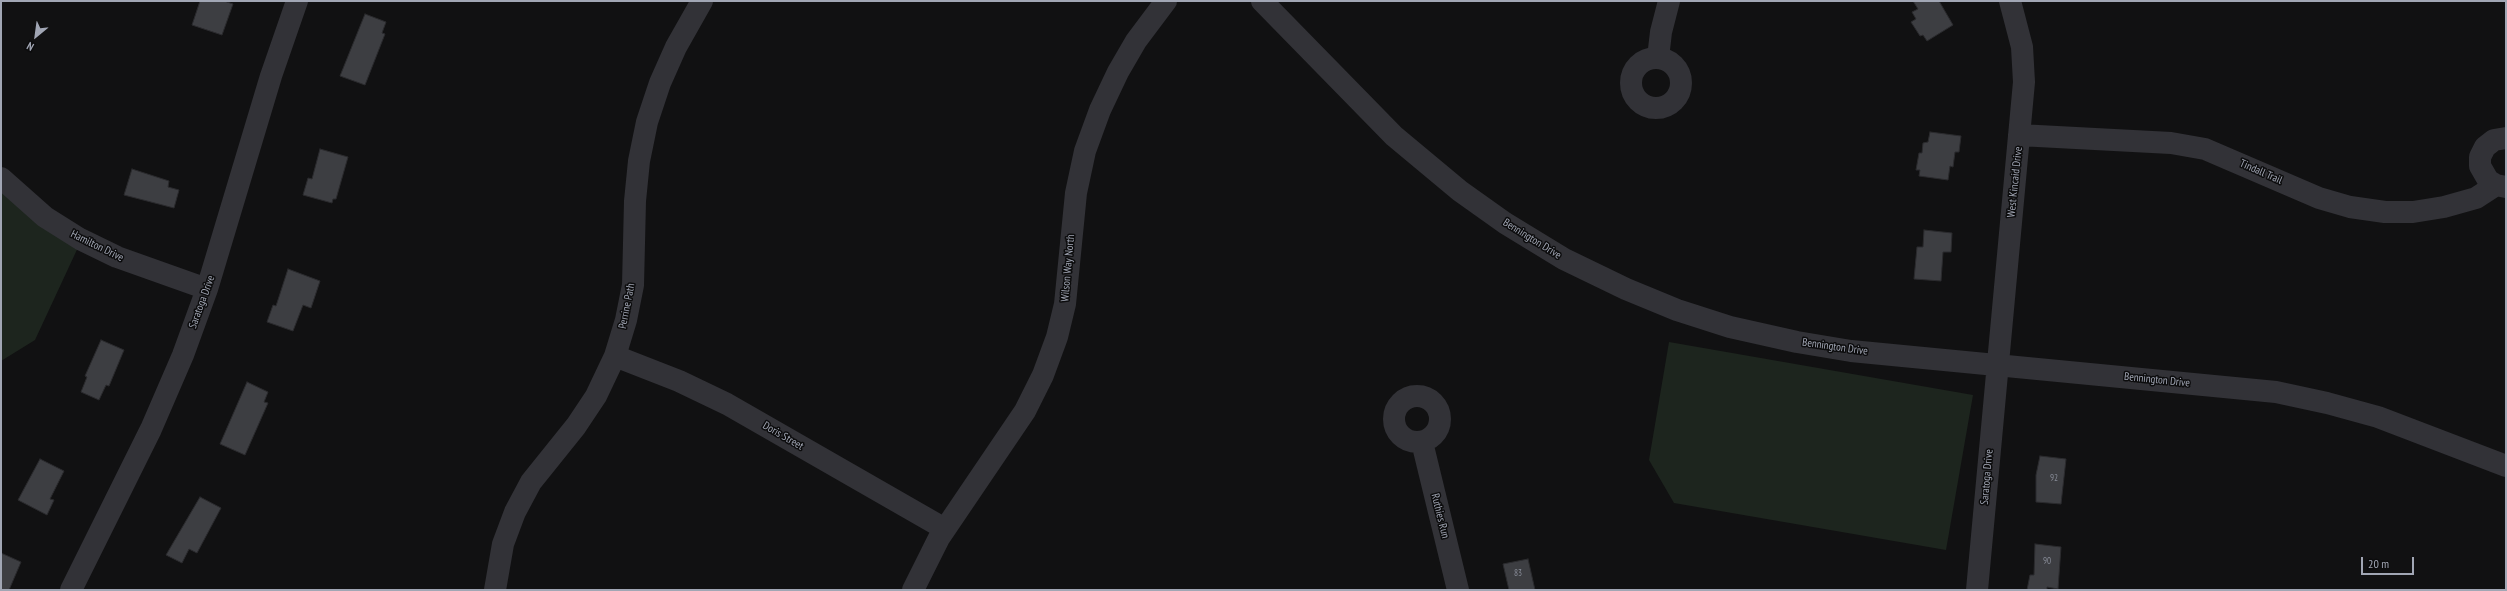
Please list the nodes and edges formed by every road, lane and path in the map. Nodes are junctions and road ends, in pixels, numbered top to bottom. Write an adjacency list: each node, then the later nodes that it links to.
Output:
1 (297, 1): 12 (street, Saratoga Drive)
2 (702, 1): 13 (street, Perrine Path)
3 (1166, 1): 17 (street, Wilson Way North)
4 (1262, 1): 14 (street, Bennington Drive)
5 (1669, 1): 7 (street)
6 (2010, 1): 8 (street, West Kincaid Drive)
7 (1658, 58)
8 (2020, 134): 11 (street, Tindall Trail); 14 (street, West Kincaid Drive)
9 (2506, 138): 11 (street, Tindall Trail)
10 (1, 178): 12 (street, Hamilton Drive)
11 (2501, 186)
12 (207, 289): 18 (street, Saratoga Drive)
13 (615, 356): 17 (street, Doris Street); 19 (street, Perrine Path)
14 (1997, 363): 16 (street, Bennington Drive); 22 (street, Saratoga Drive)
15 (1422, 442): 21 (street, Ruthies Run)
16 (2506, 466)
17 (945, 529): 20 (street, Wilson Way North)
18 (71, 590)
19 (495, 590)
20 (913, 590)
21 (1458, 590)
22 (1978, 590)

